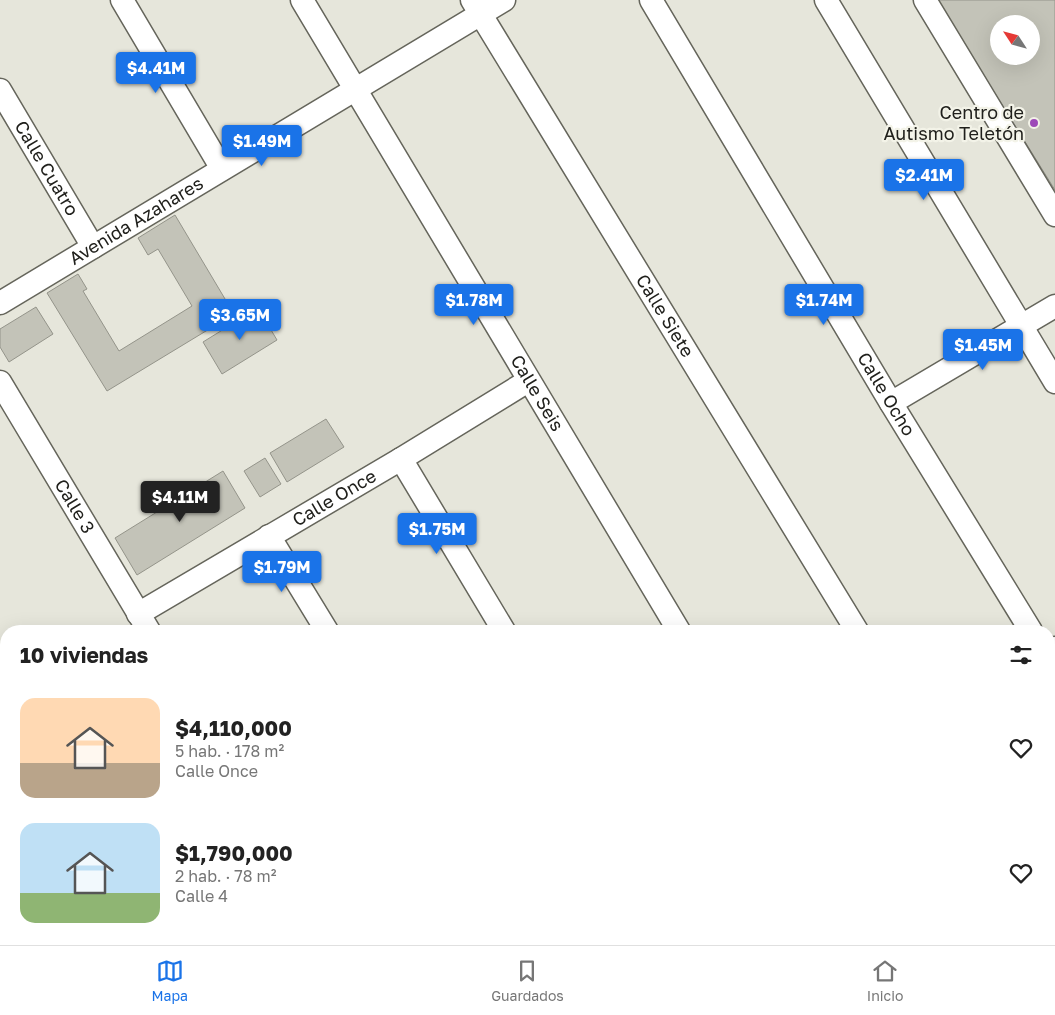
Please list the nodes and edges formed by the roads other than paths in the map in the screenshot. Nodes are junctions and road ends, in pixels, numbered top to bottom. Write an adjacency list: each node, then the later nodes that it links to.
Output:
1 (122, 0): 10 (street)
2 (302, 0): 8 (street, Calle Seis)
3 (504, 0): 7 (street, Avenida Azahares)
4 (651, 0): 19 (street, Calle Ocho)
5 (826, 0): 15 (street)
6 (925, 0): 11 (street)
7 (477, 7): 8 (street, Avenida Azahares); 26 (street, Calle Siete)
8 (354, 89): 10 (street, Avenida Azahares); 16 (street, Calle Seis)
9 (0, 90): 12 (street, Calle Cuatro)
10 (222, 169): 12 (street, Avenida Azahares)
11 (1055, 215)
12 (93, 247): 13 (street, Avenida Azahares)
13 (0, 303)
14 (1055, 306): 15 (street)
15 (1021, 327): 18 (street); 19 (street)
16 (528, 381): 20 (street, Calle Once); 25 (street, Calle Seis)
17 (0, 382): 22 (street, Calle 3)
18 (1055, 382)
19 (892, 403): 27 (street, Calle Ocho)
20 (401, 459): 21 (street, Calle Once); 24 (street)
21 (269, 536): 22 (street, Calle Once); 23 (street)
22 (143, 622)
23 (323, 625)
24 (500, 625)
25 (675, 625)
26 (853, 625)
27 (1027, 625)

